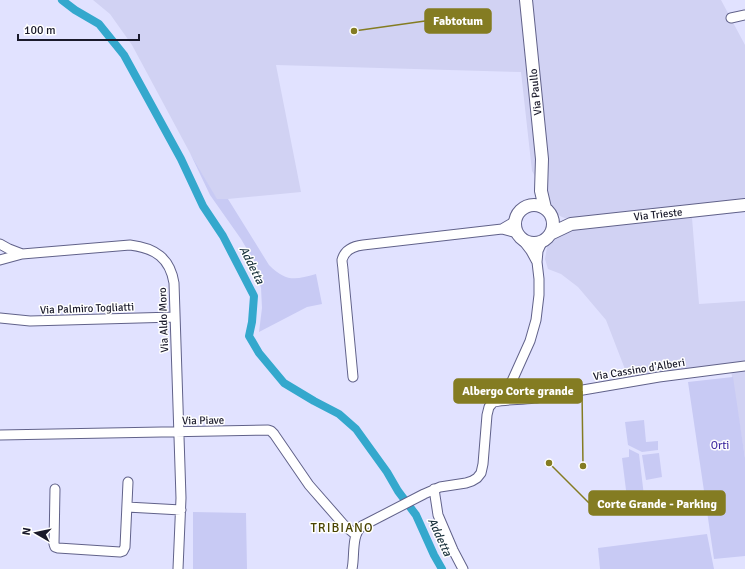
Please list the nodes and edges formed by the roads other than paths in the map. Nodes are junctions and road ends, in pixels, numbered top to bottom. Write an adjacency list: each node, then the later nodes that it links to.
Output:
1 (526, 0): 4 (street, Via Paullo)
2 (745, 15): 3 (street)
3 (731, 18)
4 (541, 184): 5 (street, Via Paullo); 7 (street, Via Paullo)
5 (529, 205): 7 (street); 9 (street, Via Paullo)
6 (745, 205): 8 (street, Via Trieste)
7 (548, 211): 8 (street); 10 (street, Via Paullo)
8 (571, 224): 10 (street, Via Trieste)
9 (517, 231): 10 (street); 14 (street, Via Paullo); 18 (street)
10 (547, 237): 14 (street, Via Paullo)
11 (0, 244): 12 (street)
12 (22, 254): 13 (street, Via Aldo Moro); 15 (street, Via Aldo Moro)
13 (0, 260)
14 (537, 262): 19 (street, Via Paullo)
15 (175, 317): 16 (street, Via Palmiro Togliatti); 22 (street, Via Aldo Moro)
16 (0, 318)
17 (745, 366): 20 (street, Via Cassino d'Alberi)
18 (353, 377)
19 (512, 381): 20 (street); 21 (street, Via Paullo)
20 (536, 398): 21 (street, Via Cassino d'Alberi)
21 (494, 402): 26 (street)
22 (179, 432): 23 (street, Via Piave); 28 (street, Via Aldo Moro); 29 (street, Via Piave)
23 (0, 435)
24 (128, 482): 27 (street)
25 (55, 489): 27 (street)
26 (434, 489): 29 (street); 32 (street)
27 (127, 507): 28 (street)
28 (181, 510): 30 (street, Via Aldo Moro)
29 (356, 535): 31 (street)
30 (178, 569)
31 (352, 569)
32 (463, 569)

